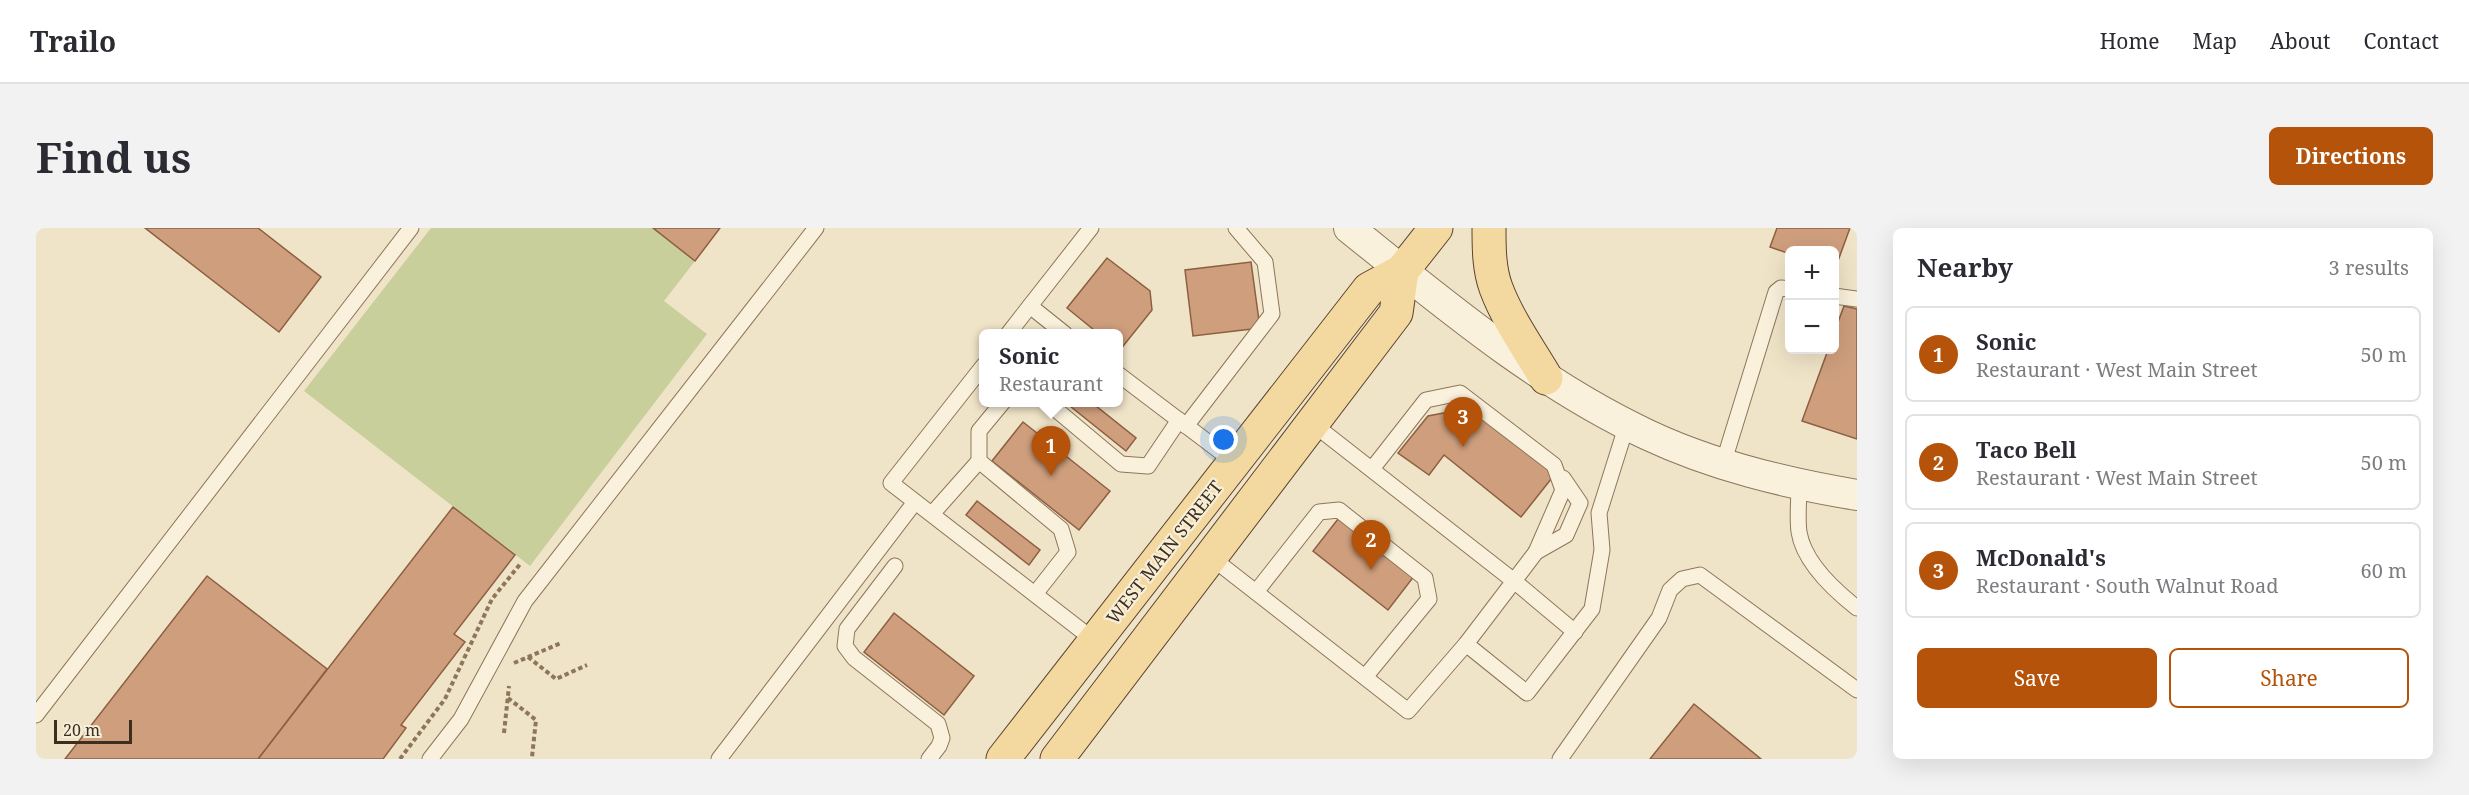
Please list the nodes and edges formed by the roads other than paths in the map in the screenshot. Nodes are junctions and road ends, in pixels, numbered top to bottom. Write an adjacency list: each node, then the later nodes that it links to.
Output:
1 (411, 228): 42 (lane)
2 (816, 228): 43 (lane)
3 (1091, 228): 12 (lane)
4 (1236, 228): 20 (lane)
5 (1349, 228): 8 (street)
6 (1436, 228): 8 (main road, WEST MAIN STREET)
7 (1488, 228): 17 (main road)
8 (1402, 271): 17 (street); 21 (main road); 24 (main road, WEST MAIN STREET)
9 (1785, 289): 25 (lane)
10 (1839, 297): 11 (lane)
11 (1857, 299)
12 (1030, 306): 13 (lane); 14 (lane)
13 (1011, 329)
14 (1060, 329)
15 (979, 371): 29 (lane)
16 (1123, 377): 20 (lane)
17 (1546, 378): 22 (street)
18 (999, 407): 23 (lane)
19 (1053, 407): 20 (lane)
20 (1183, 423): 24 (lane)
21 (1312, 423): 26 (lane); 31 (main road)
22 (1627, 424): 25 (street); 37 (lane)
23 (979, 461): 30 (lane); 35 (lane)
24 (1234, 462): 38 (main road, WEST MAIN STREET)
25 (1724, 464): 27 (street)
26 (1371, 469): 33 (lane); 33 (lane)
27 (1799, 485): 28 (street); 36 (lane)
28 (1857, 495)
29 (915, 502): 30 (lane); 44 (lane)
30 (932, 514): 35 (lane)
31 (1212, 558): 34 (lane); 47 (main road)
32 (895, 566): 45 (lane)
33 (1514, 581): 37 (lane); 39 (lane)
34 (1256, 592): 40 (lane); 40 (lane)
35 (1035, 594): 38 (lane)
36 (1857, 608)
37 (1575, 632): 39 (lane)
38 (1095, 641): 46 (main road, WEST MAIN STREET)
39 (1466, 644): 40 (lane)
40 (1365, 677)
41 (1857, 690): 48 (lane)
42 (36, 715)
43 (430, 759)
44 (719, 759)
45 (929, 759)
46 (1003, 759)
47 (1057, 759)
48 (1560, 759)

